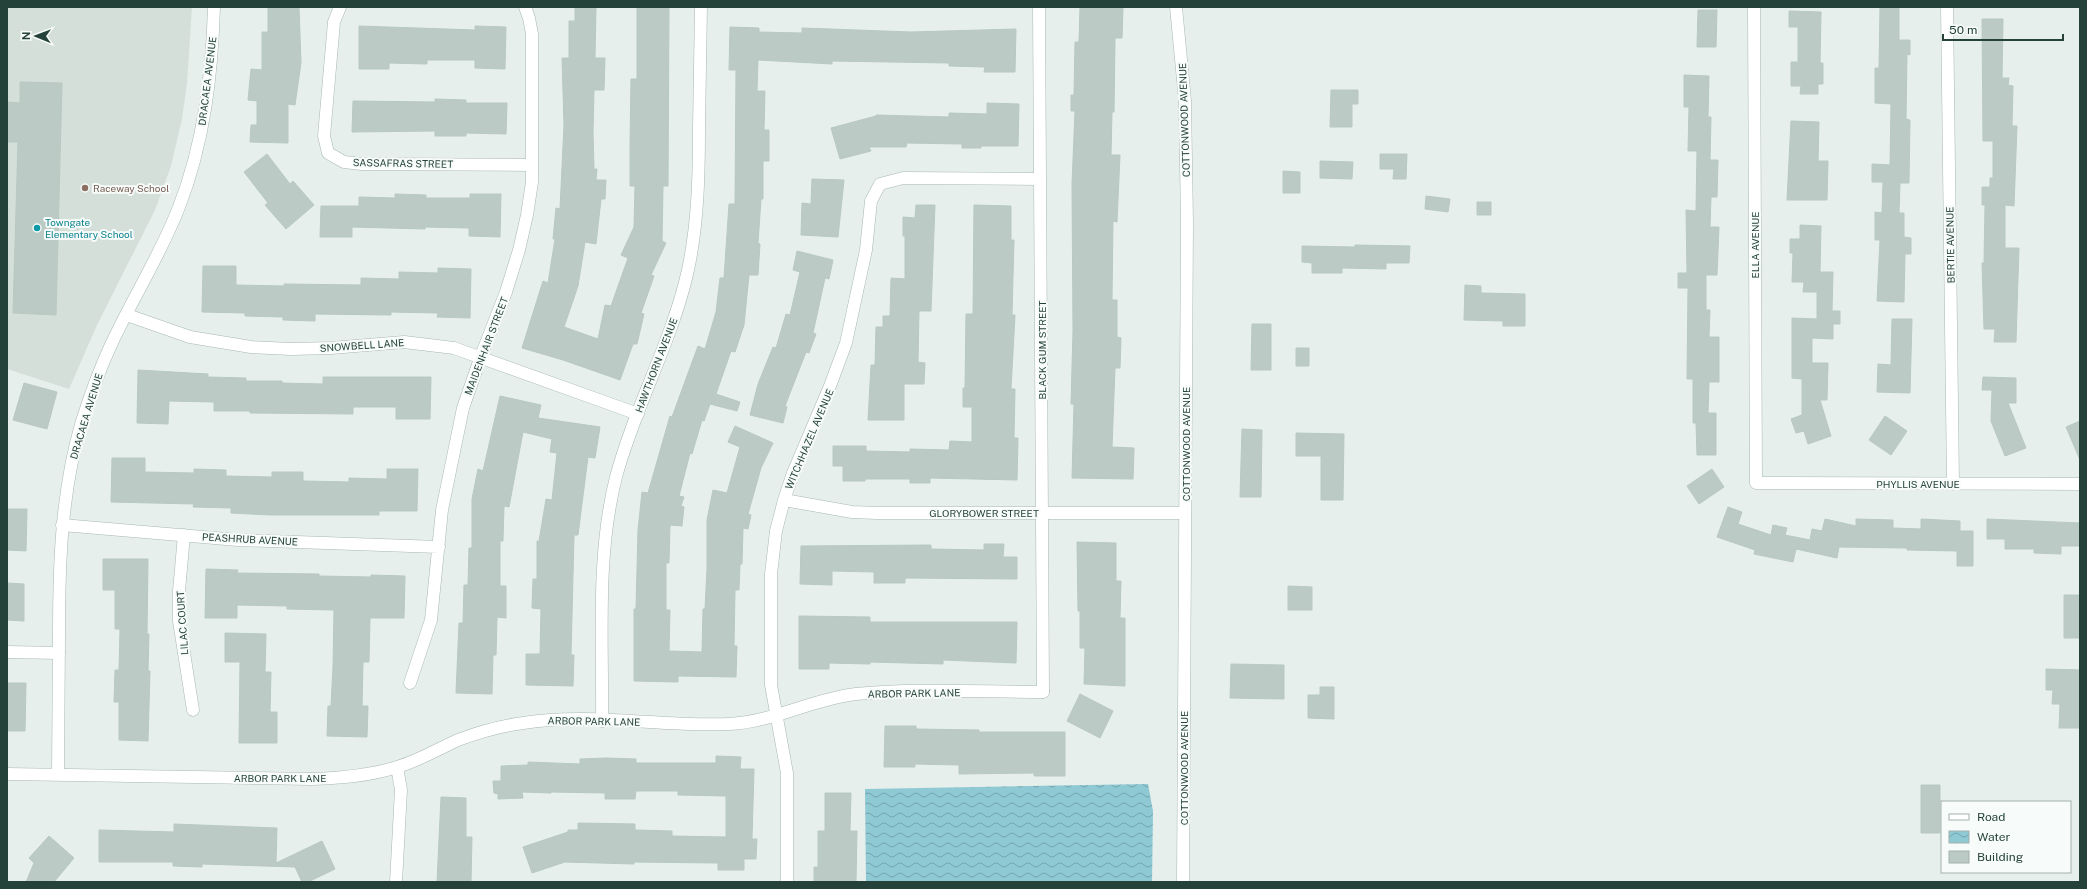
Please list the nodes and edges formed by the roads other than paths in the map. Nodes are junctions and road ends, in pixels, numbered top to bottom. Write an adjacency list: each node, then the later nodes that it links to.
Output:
1 (214, 7): 11 (street, DRACAEA AVENUE)
2 (340, 7): 9 (street, SASSAFRAS STREET)
3 (525, 7): 9 (street, MAIDENHAIR STREET)
4 (701, 7): 13 (street, HAWTHORN AVENUE)
5 (1039, 7): 10 (street, BLACK GUM STREET)
6 (1176, 7): 19 (street, COTTONWOOD AVENUE)
7 (1754, 7): 14 (street, ELLA AVENUE)
8 (1947, 7): 15 (street, BERTIE AVENUE)
9 (532, 165): 12 (street, MAIDENHAIR STREET)
10 (1040, 179): 17 (street, WITCHHAZEL AVENUE); 18 (street, BLACK GUM STREET)
11 (127, 315): 12 (street, SNOWBELL LANE); 20 (street, DRACAEA AVENUE)
12 (481, 356): 13 (street, SNOWBELL LANE); 22 (street, MAIDENHAIR STREET)
13 (638, 414): 29 (street, HAWTHORN AVENUE)
14 (1756, 483): 15 (street, PHYLLIS AVENUE)
15 (1953, 484): 16 (street, PHYLLIS AVENUE)
16 (2080, 484)
17 (784, 500): 18 (street, GLORYBOWER STREET); 28 (street, WITCHHAZEL AVENUE)
18 (1042, 512): 19 (street, GLORYBOWER STREET); 26 (street, BLACK GUM STREET)
19 (1185, 513): 35 (street, COTTONWOOD AVENUE)
20 (62, 525): 21 (street, PEASHRUB AVENUE); 24 (street, DRACAEA AVENUE)
21 (184, 535): 22 (street, PEASHRUB AVENUE); 27 (street, LILAC COURT)
22 (438, 547): 25 (street, MAIDENHAIR STREET)
23 (7, 652): 24 (street)
24 (59, 653): 32 (street, DRACAEA AVENUE)
25 (410, 683)
26 (1043, 692): 28 (street, ARBOR PARK LANE)
27 (193, 710)
28 (776, 714): 29 (street, ARBOR PARK LANE); 34 (street, WITCHHAZEL AVENUE)
29 (602, 721): 30 (street, ARBOR PARK LANE)
30 (397, 767): 32 (street, ARBOR PARK LANE); 33 (street)
31 (7, 774): 32 (street, ARBOR PARK LANE)
32 (58, 775)
33 (396, 882)
34 (788, 882)
35 (1183, 882)

